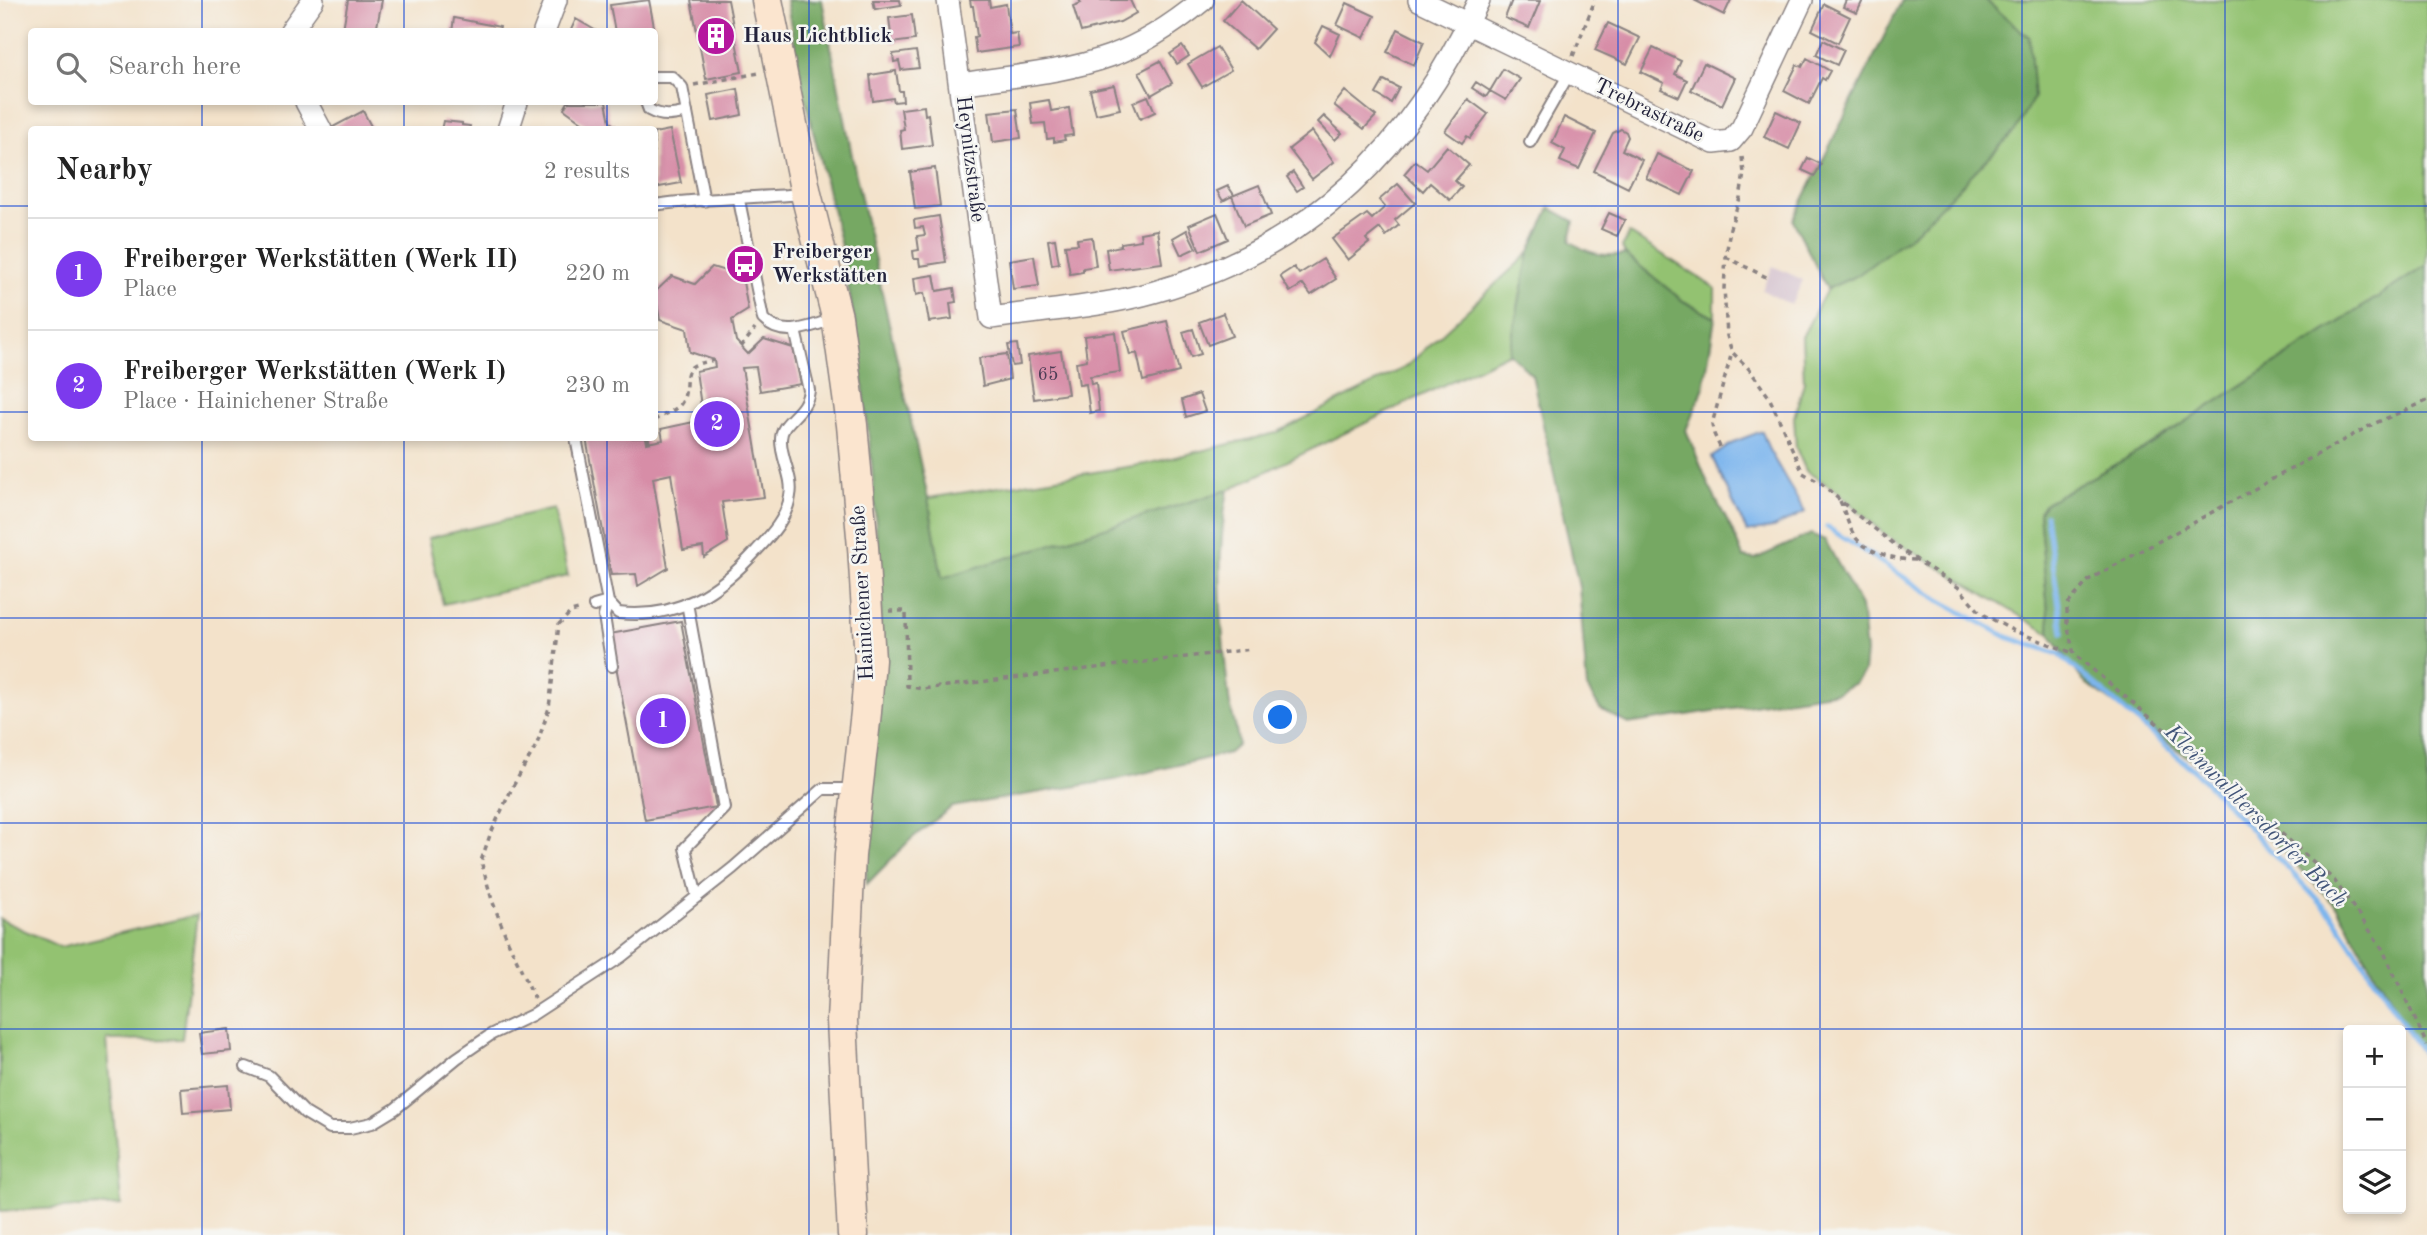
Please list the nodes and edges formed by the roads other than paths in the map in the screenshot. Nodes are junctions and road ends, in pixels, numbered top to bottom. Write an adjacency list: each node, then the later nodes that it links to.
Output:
1 (313, 0): 10 (street)
2 (556, 0): 11 (street)
3 (767, 0): 22 (main road, Hainichener Straße)
4 (948, 0): 14 (street, Heynitzstraße)
5 (1203, 0): 14 (street)
6 (1419, 0): 9 (street, Trebrastraße)
7 (1479, 0): 9 (street)
8 (1802, 0): 12 (street, Trebrastraße)
9 (1468, 23): 12 (street, Trebrastraße); 14 (street, Heynitzstraße)
10 (293, 28)
11 (546, 28)
12 (1569, 72): 21 (lane, Trebrastraße)
13 (658, 77): 18 (lane)
14 (961, 84)
15 (308, 105): 19 (street)
16 (516, 105): 20 (street)
17 (647, 105): 18 (lane)
18 (687, 112): 24 (lane)
19 (319, 126)
20 (509, 126)
21 (1530, 142)
22 (806, 194): 23 (lane); 26 (main road, Hainichener Straße)
23 (739, 200): 24 (lane); 27 (lane)
24 (704, 201): 25 (lane)
25 (658, 205)
26 (837, 317): 27 (lane); 33 (main road, Hainichener Straße)
27 (795, 330): 30 (lane)
28 (577, 441): 29 (lane)
29 (608, 602): 30 (lane); 31 (lane); 32 (lane)
30 (687, 603): 34 (lane)
31 (594, 606)
32 (612, 666)
33 (857, 789): 34 (lane); 36 (main road, Hainichener Straße)
34 (698, 897): 35 (lane)
35 (246, 1067)
36 (853, 1235)

